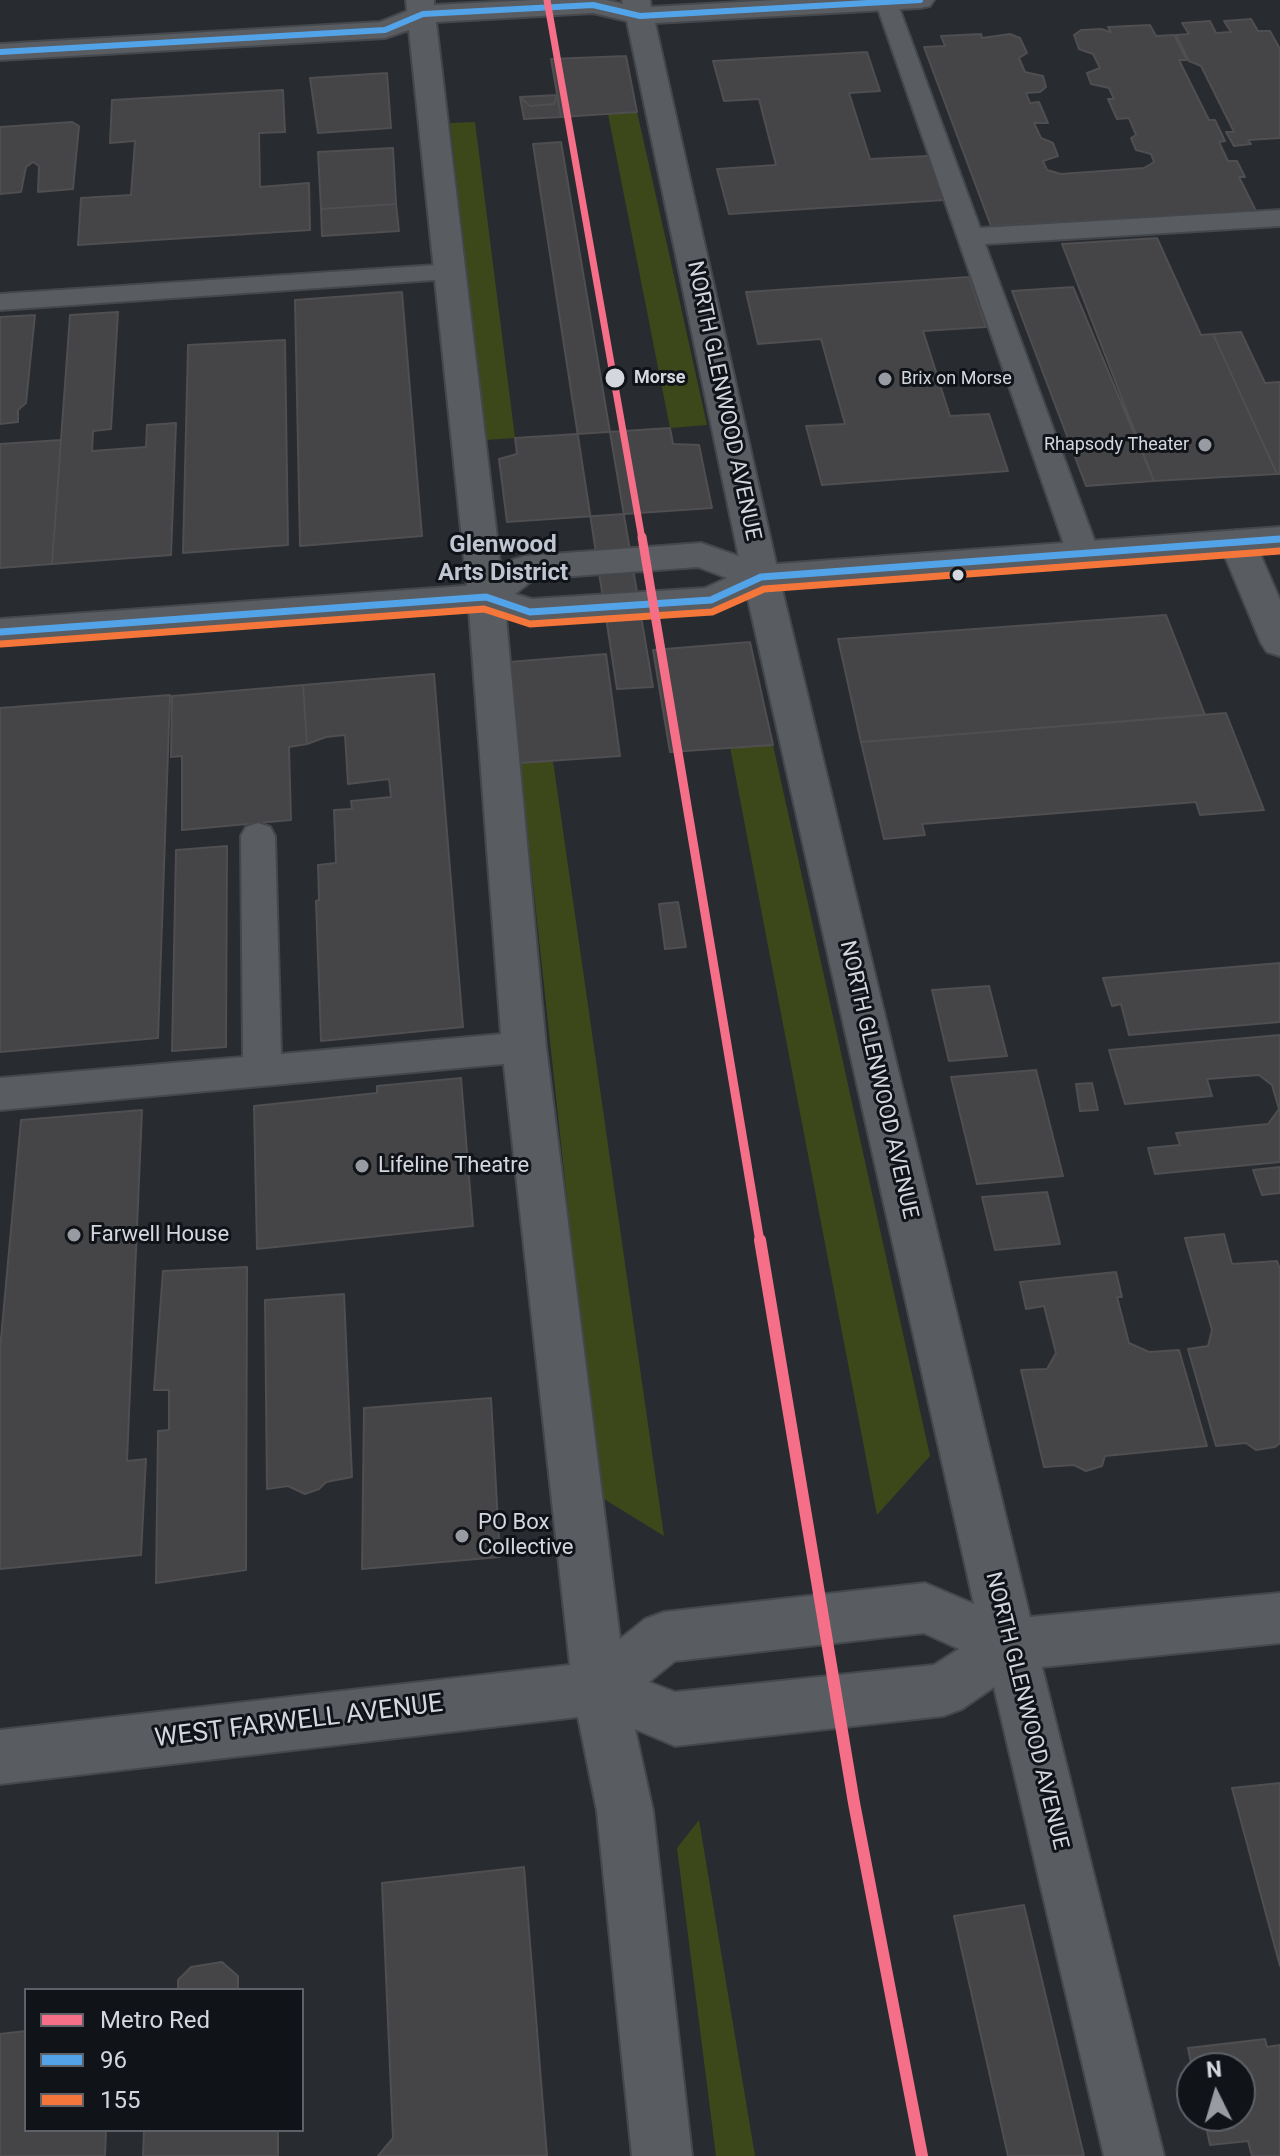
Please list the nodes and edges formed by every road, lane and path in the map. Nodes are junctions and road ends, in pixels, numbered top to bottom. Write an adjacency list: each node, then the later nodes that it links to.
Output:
1 (920, 0): 2 (street)
2 (885, 2): 3 (street); 8 (lane)
3 (638, 8): 4 (street); 5 (street); 14 (street, NORTH GLENWOOD AVENUE)
4 (430, 24): 6 (street); 9 (street)
5 (527, 36)
6 (0, 52)
7 (1280, 218): 8 (lane)
8 (972, 237): 13 (lane)
9 (452, 272): 10 (lane); 15 (street)
10 (0, 302)
11 (1280, 539): 12 (street)
12 (1237, 542): 13 (street); 17 (street)
13 (1083, 553): 14 (street)
14 (761, 577): 15 (street); 23 (street, NORTH GLENWOOD AVENUE)
15 (486, 597): 16 (street); 19 (street)
16 (0, 632)
17 (1280, 643)
18 (258, 836): 20 (lane)
19 (524, 1047): 20 (lane); 24 (street)
20 (262, 1070): 21 (lane)
21 (0, 1094)
22 (1280, 1618): 23 (street, WEST FARWELL AVENUE)
23 (1010, 1645): 24 (street, WEST FARWELL AVENUE); 24 (street, WEST FARWELL AVENUE); 27 (street, NORTH GLENWOOD AVENUE)
24 (599, 1688): 25 (street, WEST FARWELL AVENUE); 26 (street)
25 (0, 1757)
26 (662, 2156)
27 (1134, 2156)

